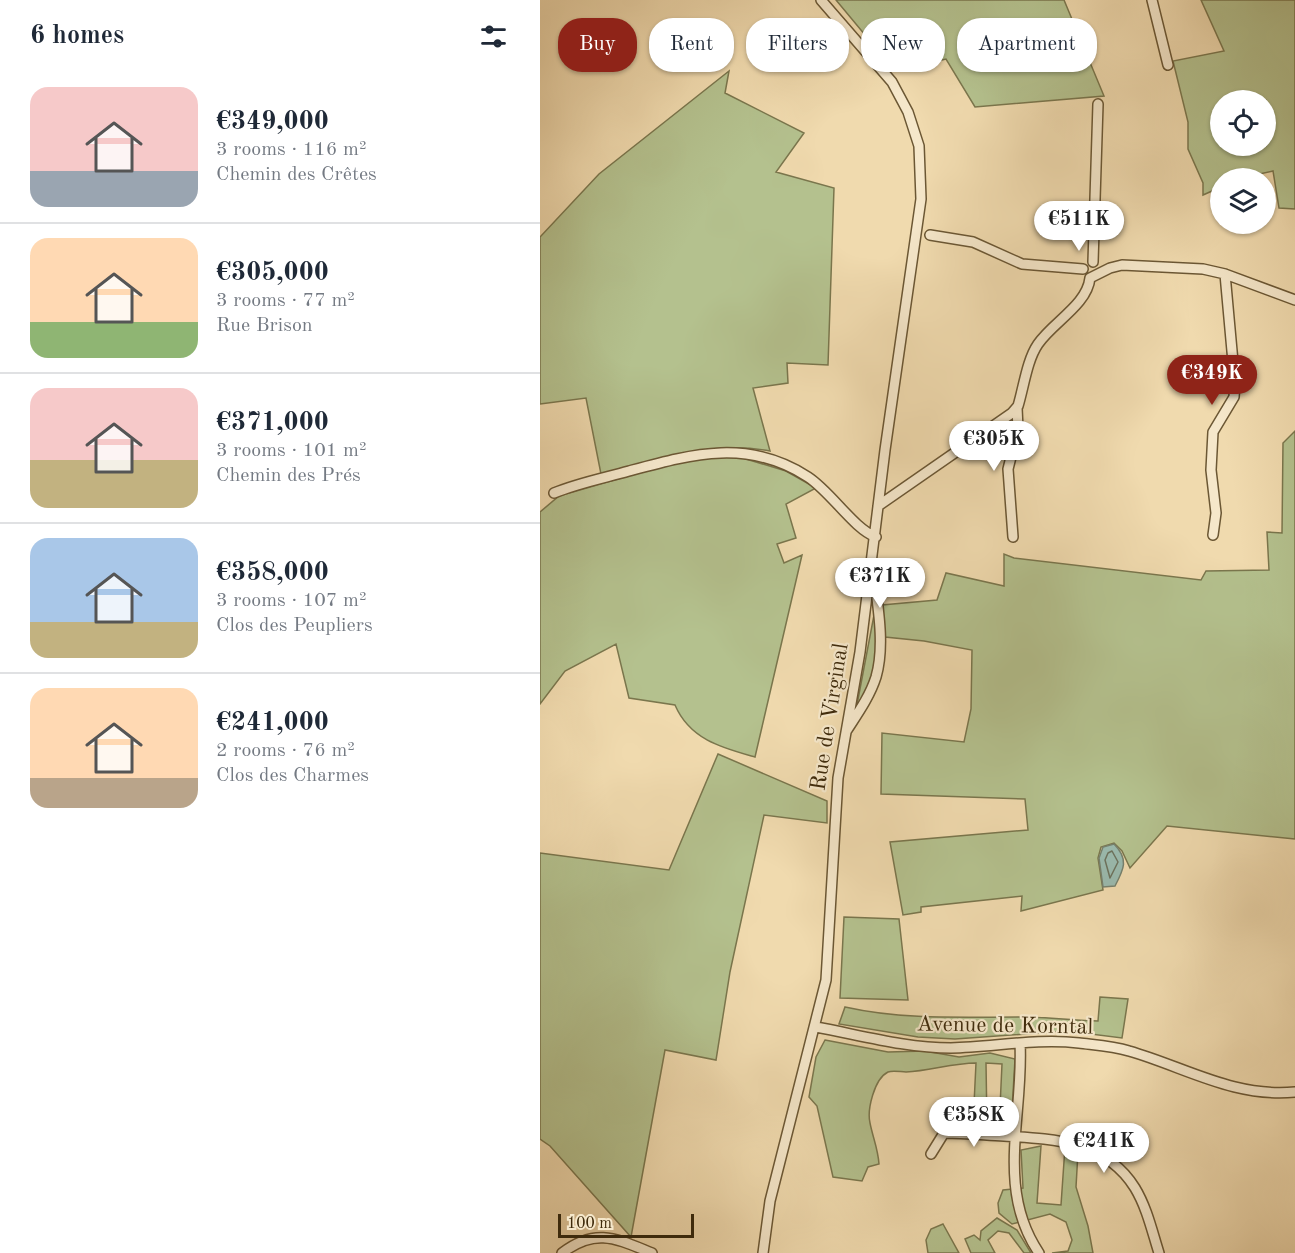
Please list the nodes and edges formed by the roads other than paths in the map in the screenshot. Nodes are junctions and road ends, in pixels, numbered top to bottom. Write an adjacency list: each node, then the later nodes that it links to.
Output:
1 (821, 0): 13 (street, Rue de Virginal)
2 (1152, 0): 3 (street)
3 (1168, 65)
4 (1098, 104): 6 (street)
5 (930, 236): 7 (street)
6 (1093, 262): 7 (street); 9 (street)
7 (1083, 269): 9 (street)
8 (1225, 274): 9 (street); 10 (street); 14 (street)
9 (1094, 276): 11 (street)
10 (1295, 300)
11 (1017, 408): 13 (street); 16 (street)
12 (554, 493): 15 (street)
13 (878, 506): 15 (street, Rue de Virginal)
14 (1213, 535)
15 (876, 537): 17 (street, Rue de Virginal)
16 (1013, 537)
17 (872, 564): 18 (street, Rue de Virginal); 18 (street)
18 (844, 735): 19 (street, Rue de Virginal)
19 (816, 1027): 20 (street, Avenue de Korntal); 26 (street, Rue de Virginal)
20 (1020, 1043): 21 (street, Avenue de Korntal); 22 (street)
21 (1295, 1092)
22 (1014, 1137): 23 (street); 27 (street); 28 (street)
23 (931, 1154)
24 (562, 1253): 25 (street)
25 (652, 1253)
26 (763, 1253)
27 (1039, 1253)
28 (1159, 1253)

